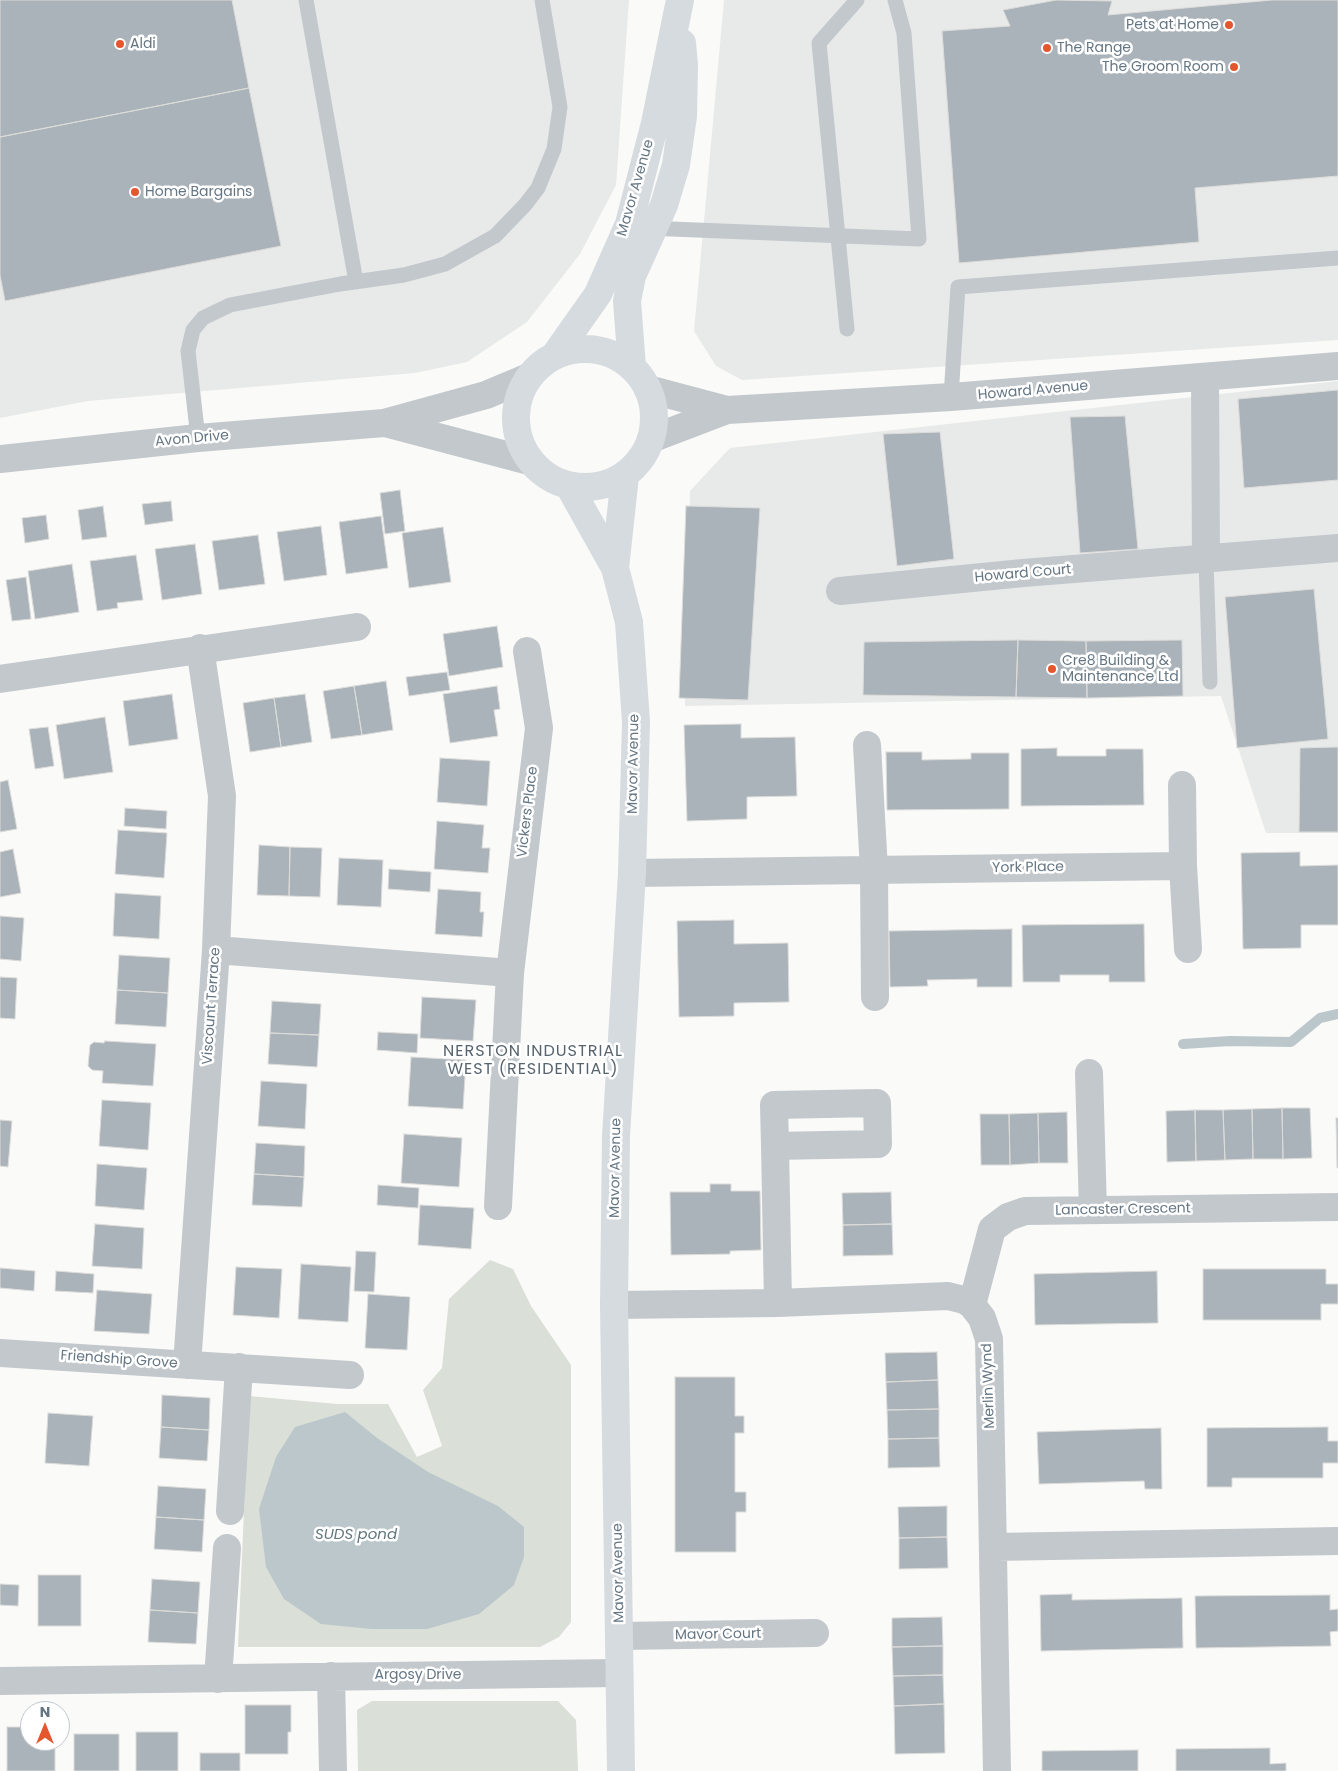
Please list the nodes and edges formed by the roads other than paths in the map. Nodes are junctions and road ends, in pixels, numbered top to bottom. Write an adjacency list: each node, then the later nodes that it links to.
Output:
1 (306, 0): 9 (lane)
2 (542, 0): 9 (lane)
3 (857, 0): 7 (lane)
4 (895, 0): 7 (lane)
5 (680, 3): 6 (street, Mavor Avenue)
6 (641, 227): 7 (lane); 11 (street, Mavor Avenue); 13 (street, Mavor Avenue)
7 (839, 237): 10 (lane)
8 (1338, 258): 17 (lane)
9 (356, 282): 20 (lane)
10 (847, 328)
11 (555, 355): 13 (street); 14 (street)
12 (1338, 366): 15 (street, Howard Avenue)
13 (632, 367): 16 (street)
14 (529, 377): 19 (street, Avon Drive); 23 (street)
15 (1205, 377): 17 (street, Howard Avenue); 27 (street)
16 (648, 389): 18 (street, Howard Avenue); 21 (street)
17 (951, 398): 18 (street, Howard Avenue)
18 (727, 410): 21 (street, Howard Avenue)
19 (384, 423): 20 (street, Avon Drive); 23 (street, Avon Drive)
20 (198, 438): 22 (street, Avon Drive)
21 (651, 439): 24 (street)
22 (0, 459)
23 (529, 461): 25 (street)
24 (624, 476): 25 (street); 28 (street, Mavor Avenue)
25 (569, 486): 28 (street, Mavor Avenue)
26 (1338, 548): 27 (street, Howard Court)
27 (1206, 560): 29 (street, Howard Court); 34 (lane)
28 (615, 568): 39 (street, Mavor Avenue)
29 (840, 591)
30 (357, 627): 31 (street)
31 (200, 648): 33 (street); 41 (street, Viscount Terrace)
32 (527, 651): 42 (street, Vickers Place)
33 (0, 679)
34 (1210, 682)
35 (867, 744): 38 (street)
36 (1182, 785): 37 (street)
37 (1183, 866): 38 (street, York Place); 40 (street)
38 (874, 870): 39 (street, York Place); 43 (street)
39 (632, 873): 50 (street, Mavor Avenue)
40 (1188, 949)
41 (216, 950): 42 (street); 53 (street, Viscount Terrace)
42 (510, 973): 46 (street, Vickers Place)
43 (875, 997)
44 (1089, 1073): 48 (street)
45 (775, 1146): 49 (street)
46 (498, 1206)
47 (1338, 1207): 48 (street, Lancaster Crescent)
48 (1093, 1210): 51 (street, Lancaster Crescent)
49 (778, 1303): 50 (street); 51 (street)
50 (614, 1305): 61 (street, Mavor Avenue)
51 (972, 1305): 58 (street, Merlin Wynd)
52 (0, 1353): 53 (street, Friendship Grove)
53 (187, 1364): 54 (street, Friendship Grove)
54 (238, 1367): 55 (street, Friendship Grove); 56 (street)
55 (350, 1375)
56 (230, 1510)
57 (1338, 1541): 58 (street)
58 (994, 1547): 68 (street, Merlin Wynd)
59 (227, 1548): 64 (street)
60 (815, 1633): 61 (street, Mavor Court)
61 (620, 1636): 62 (street, Mavor Avenue)
62 (619, 1673): 63 (street, Argosy Drive); 67 (street, Mavor Avenue)
63 (331, 1676): 64 (street, Argosy Drive); 66 (street)
64 (218, 1679): 65 (street, Argosy Drive)
65 (0, 1681)
66 (333, 1771)
67 (621, 1771)
68 (997, 1771)

